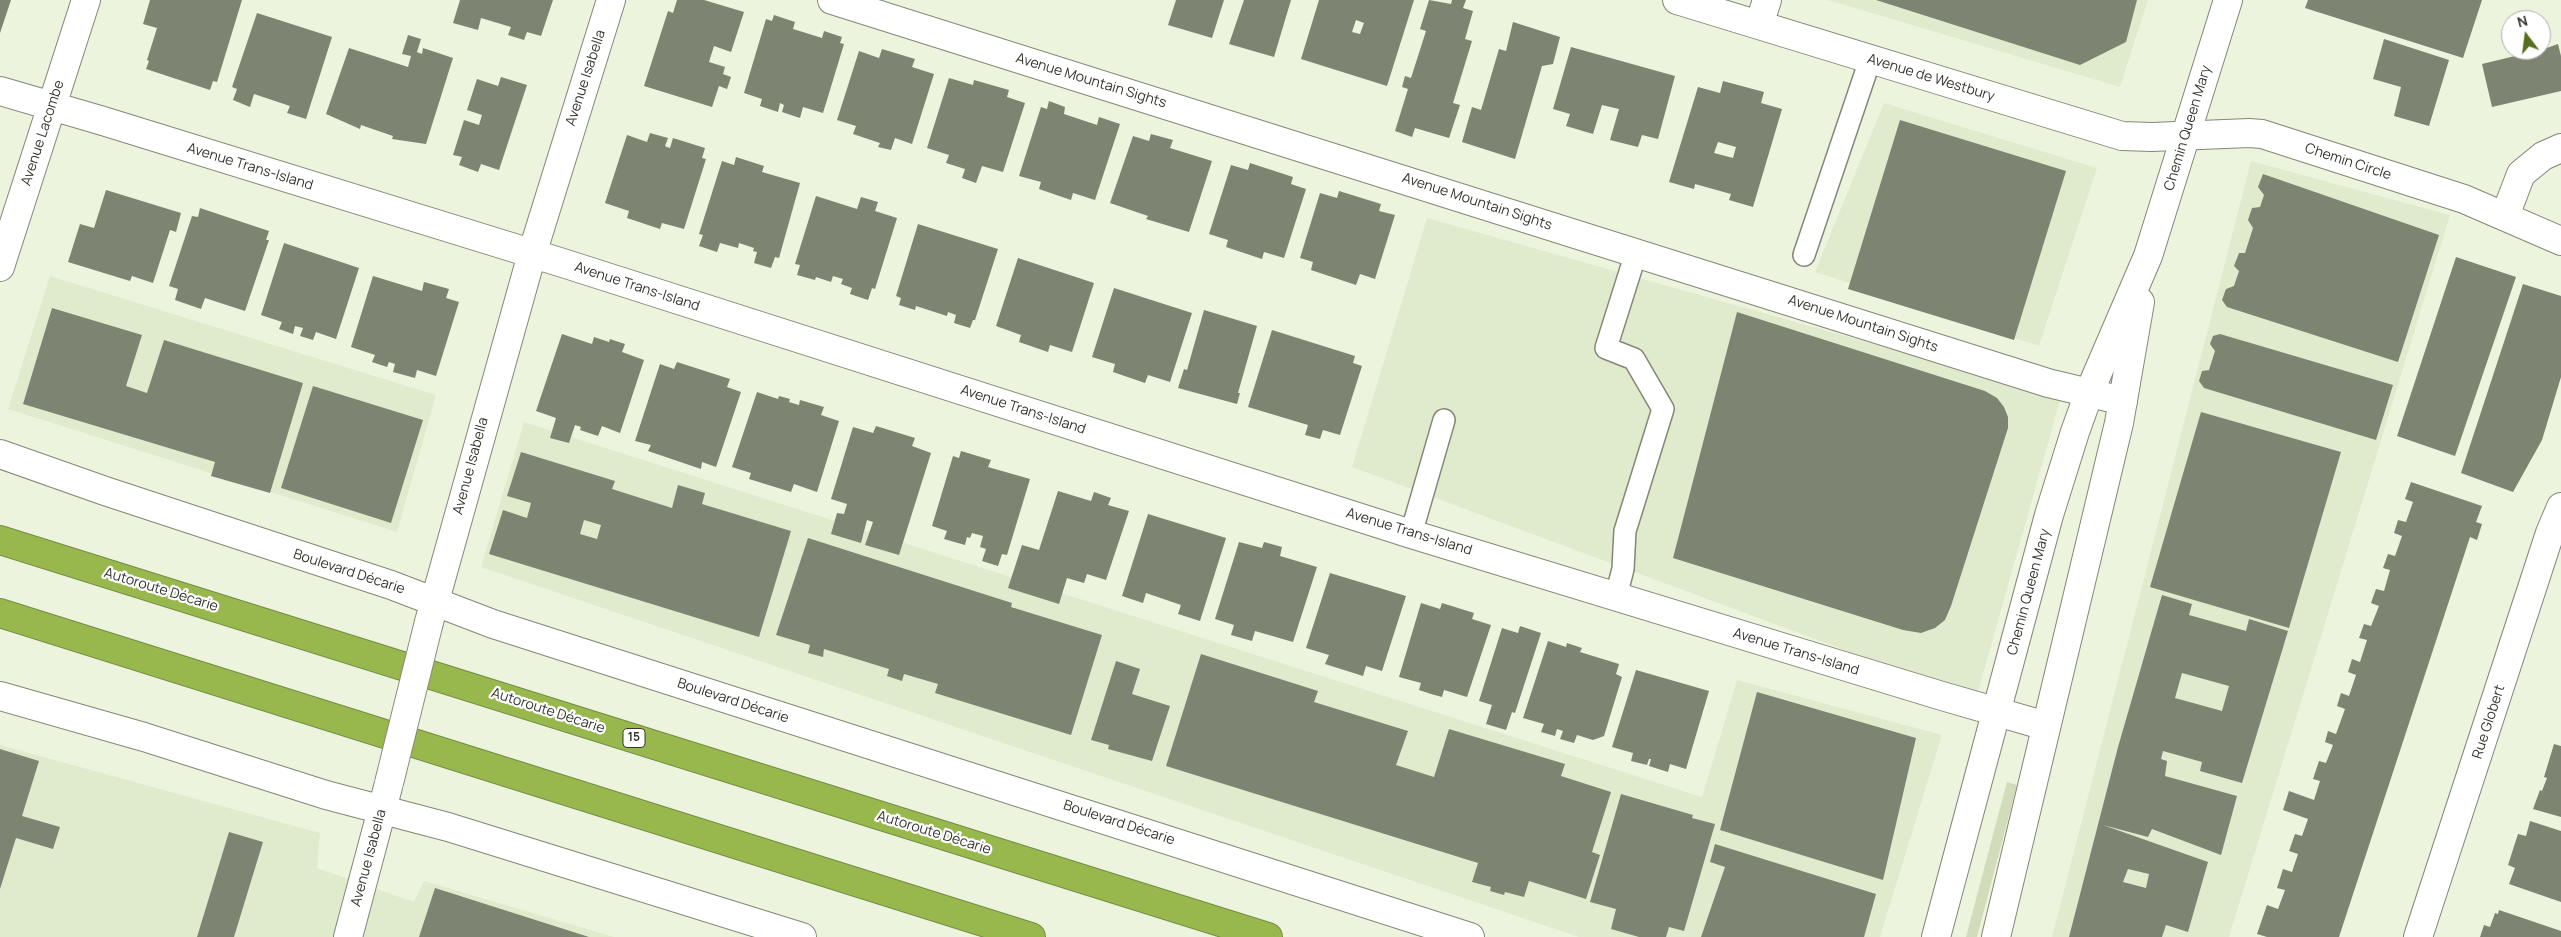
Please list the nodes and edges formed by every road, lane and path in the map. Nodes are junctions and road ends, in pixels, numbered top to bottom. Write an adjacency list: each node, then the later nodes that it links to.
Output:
1 (86, 0): 9 (street, Avenue Lacombe)
2 (611, 0): 15 (street, Avenue Isabella)
3 (832, 0): 14 (street, Avenue Mountain Sights)
4 (1677, 0): 6 (street, Avenue de Westbury)
5 (2228, 0): 10 (street, Chemin Queen Mary)
6 (1763, 13): 7 (street, Avenue de Westbury)
7 (1870, 60): 10 (street, Avenue de Westbury); 16 (lane)
8 (0, 91): 9 (street, Avenue Trans-Island)
9 (52, 106): 15 (street, Avenue Trans-Island); 18 (street, Avenue Lacombe)
10 (2187, 135): 12 (street, Chemin Circle); 17 (street, Chemin Queen Mary)
11 (2561, 148): 12 (street)
12 (2505, 216): 13 (street, Chemin Circle)
13 (2561, 241)
14 (1636, 253): 19 (street, Avenue Mountain Sights); 26 (lane)
15 (532, 254): 24 (street, Avenue Trans-Island); 27 (street, Avenue Isabella)
16 (1804, 255)
17 (2148, 256): 19 (street, Chemin Queen Mary); 20 (street, Chemin Queen Mary)
18 (0, 266)
19 (2089, 393): 20 (street, Avenue Mountain Sights); 30 (street, Chemin Queen Mary)
20 (2123, 401): 31 (street, Chemin Queen Mary)
21 (1444, 420): 24 (lane)
22 (0, 454): 27 (street, Boulevard Décarie)
23 (2561, 507): 40 (street, Rue Globert)
24 (1411, 534): 26 (street, Avenue Trans-Island)
25 (0, 540): 36 (highway, Autoroute Décarie / 15)
26 (1616, 596): 30 (street, Avenue Trans-Island)
27 (432, 612): 32 (street, Avenue Isabella, bridge); 37 (street, Boulevard Décarie)
28 (0, 613): 35 (highway)
29 (0, 696): 32 (street)
30 (1996, 712): 31 (street, Avenue Trans-Island); 38 (street, Chemin Queen Mary)
31 (2046, 726): 39 (street, Chemin Queen Mary)
32 (383, 810): 33 (street, Avenue Isabella); 34 (street)
33 (348, 937)
34 (802, 937)
35 (1031, 937)
36 (1268, 937)
37 (1470, 937)
38 (1936, 937)
39 (1996, 937)
40 (2418, 937)

